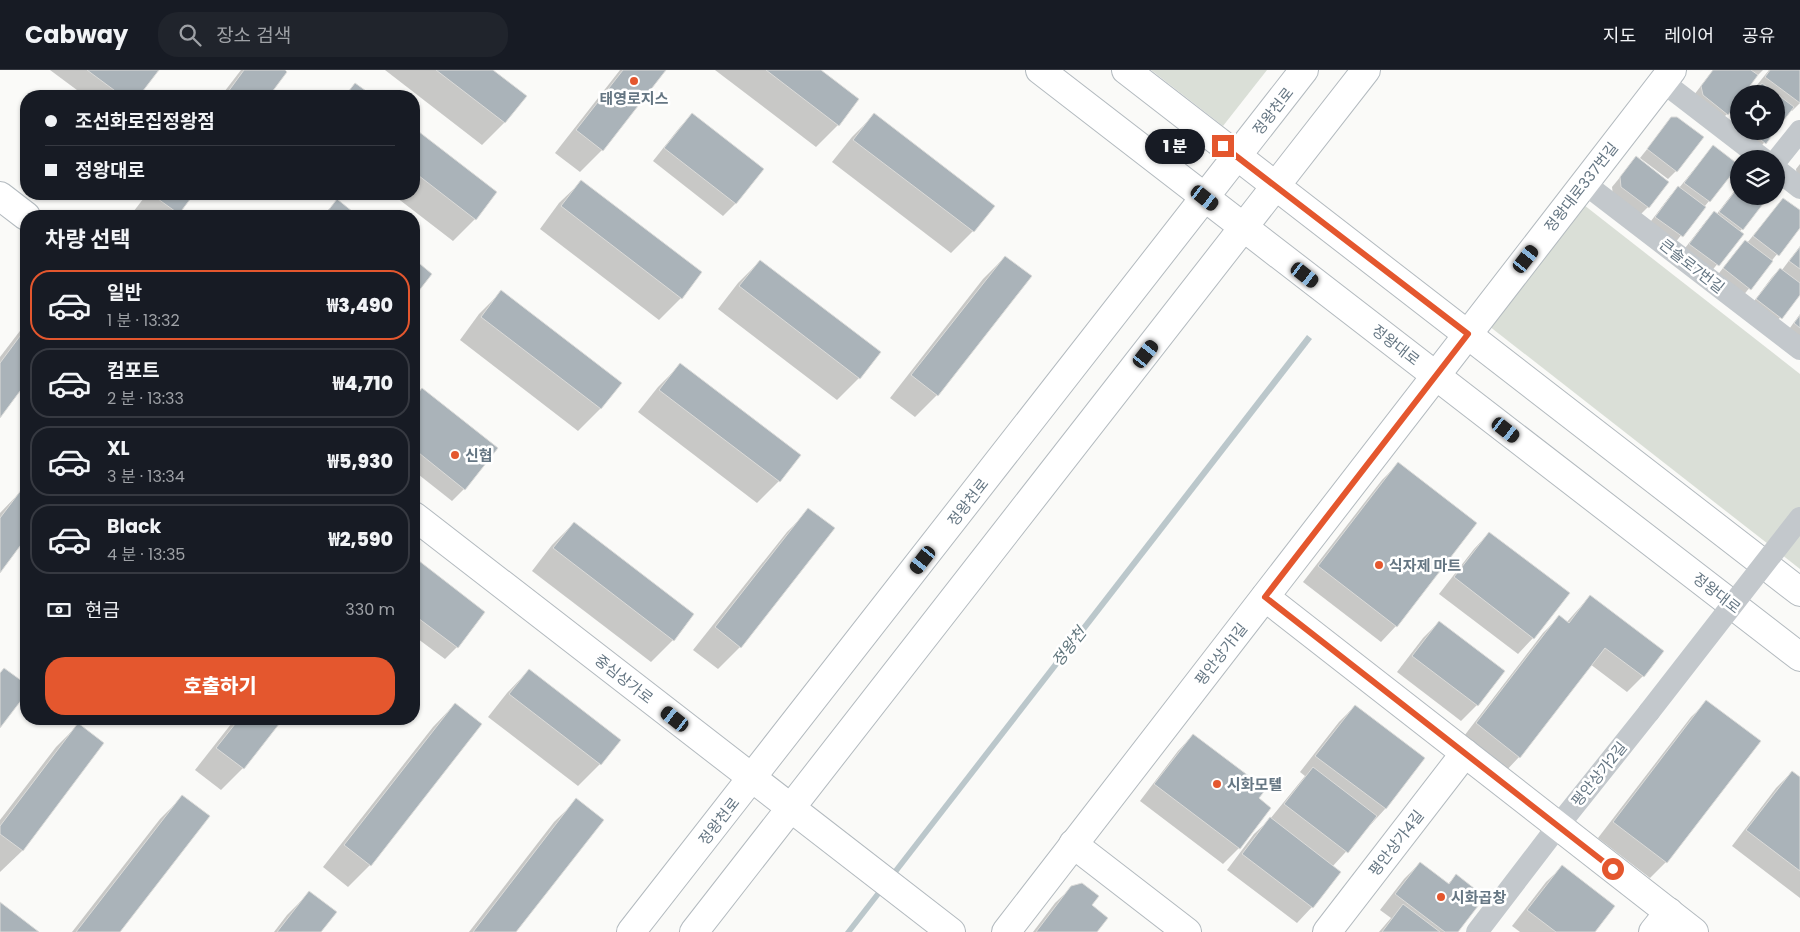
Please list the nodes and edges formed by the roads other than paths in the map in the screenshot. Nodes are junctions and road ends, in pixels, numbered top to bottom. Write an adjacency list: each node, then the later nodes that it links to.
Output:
1 (1040, 70): 15 (street, 정왕대로)
2 (1126, 70): 9 (street)
3 (1304, 70): 9 (street, 정왕천로)
4 (1366, 70): 12 (street)
5 (1668, 76): 7 (street); 11 (street, 정왕대로337번길)
6 (1800, 130): 8 (street)
7 (1752, 150)
8 (1785, 150)
9 (1237, 156): 12 (street); 15 (street, 정왕천로)
10 (1785, 176): 13 (street)
11 (1584, 183): 18 (street, 정왕대로337번길); 19 (street, 큰솔로7번길)
12 (1276, 187): 17 (street); 18 (street)
13 (1800, 188)
14 (0, 196): 16 (street)
15 (1205, 198): 17 (street, 정왕대로); 27 (street, 정왕천로)
16 (20, 211)
17 (1244, 228): 20 (street, 정왕대로); 28 (street)
18 (1468, 334): 20 (street, 정왕대로337번길); 23 (street)
19 (1800, 349)
20 (1436, 376): 24 (street, 평안상가1길); 25 (street, 정왕대로)
21 (1800, 518): 29 (street, 평안상가2길, bridge)
22 (420, 521): 27 (street, 중심상가로)
23 (1800, 592)
24 (1265, 597): 26 (street); 30 (street, 평안상가1길)
25 (1800, 657)
26 (1465, 753): 29 (street); 37 (street, 평안상가4길)
27 (752, 778): 28 (street, 중심상가로); 33 (street, 정왕천로)
28 (791, 808): 32 (street, 중심상가로); 34 (street)
29 (1558, 826): 31 (street); 38 (street, 평안상가2길)
30 (1073, 844): 35 (street, 평안상가1길); 36 (street)
31 (1661, 922): 39 (street)
32 (947, 929)
33 (631, 932)
34 (694, 932)
35 (1006, 932)
36 (1187, 932)
37 (1327, 932)
38 (1478, 932)
39 (1694, 932)

